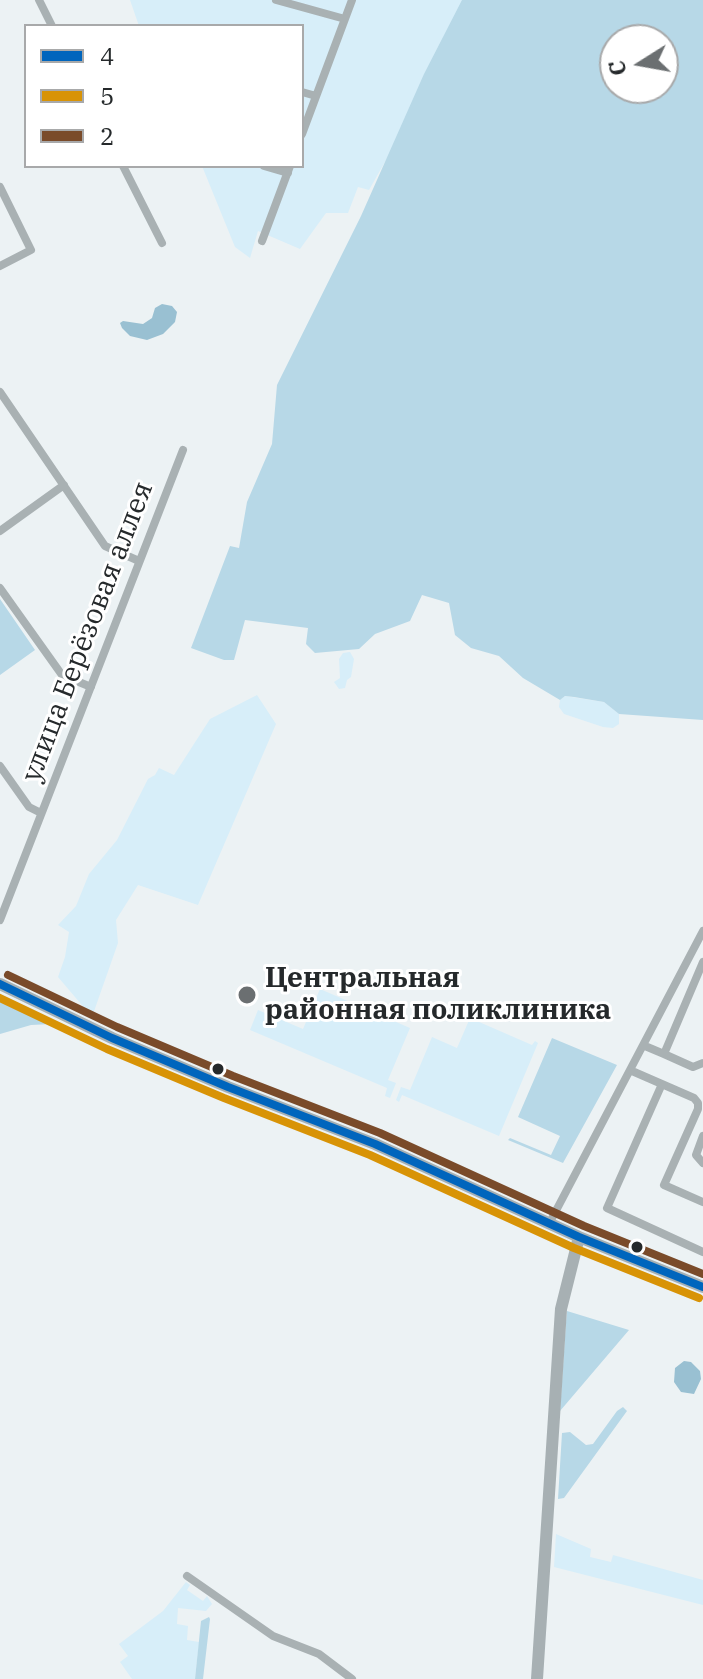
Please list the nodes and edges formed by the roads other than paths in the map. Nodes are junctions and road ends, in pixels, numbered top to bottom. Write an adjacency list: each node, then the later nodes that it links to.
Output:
1 (39, 0): 5 (street)
2 (276, 0): 4 (street)
3 (352, 0): 4 (street)
4 (345, 19): 7 (street)
5 (51, 24)
6 (304, 93): 7 (street)
7 (316, 96): 8 (street)
8 (304, 129)
9 (124, 168): 13 (street)
10 (289, 169): 12 (street)
11 (0, 187): 14 (street)
12 (262, 241)
13 (162, 243)
14 (0, 266)
15 (0, 392): 17 (street)
16 (183, 450): 19 (street, улица Берёзовая аллея)
17 (64, 485): 18 (street); 19 (street)
18 (0, 531)
19 (139, 561): 21 (street, улица Берёзовая аллея)
20 (0, 588): 21 (street)
21 (91, 687): 23 (street, улица Берёзовая аллея)
22 (0, 766): 23 (street)
23 (41, 813): 24 (street, улица Берёзовая аллея)
24 (0, 920)
25 (703, 931): 28 (street)
26 (703, 962): 29 (street)
27 (1, 986): 36 (street)
28 (645, 1046): 29 (street); 31 (street)
29 (664, 1054): 30 (street)
30 (703, 1063)
31 (632, 1071): 32 (street); 36 (street)
32 (662, 1084): 35 (street); 38 (street)
33 (703, 1136): 34 (street)
34 (703, 1163)
35 (703, 1202)
36 (549, 1224): 37 (street)
37 (579, 1237): 39 (street); 42 (street)
38 (703, 1252)
39 (703, 1287)
40 (187, 1576): 41 (street)
41 (352, 1679)
42 (537, 1679)

